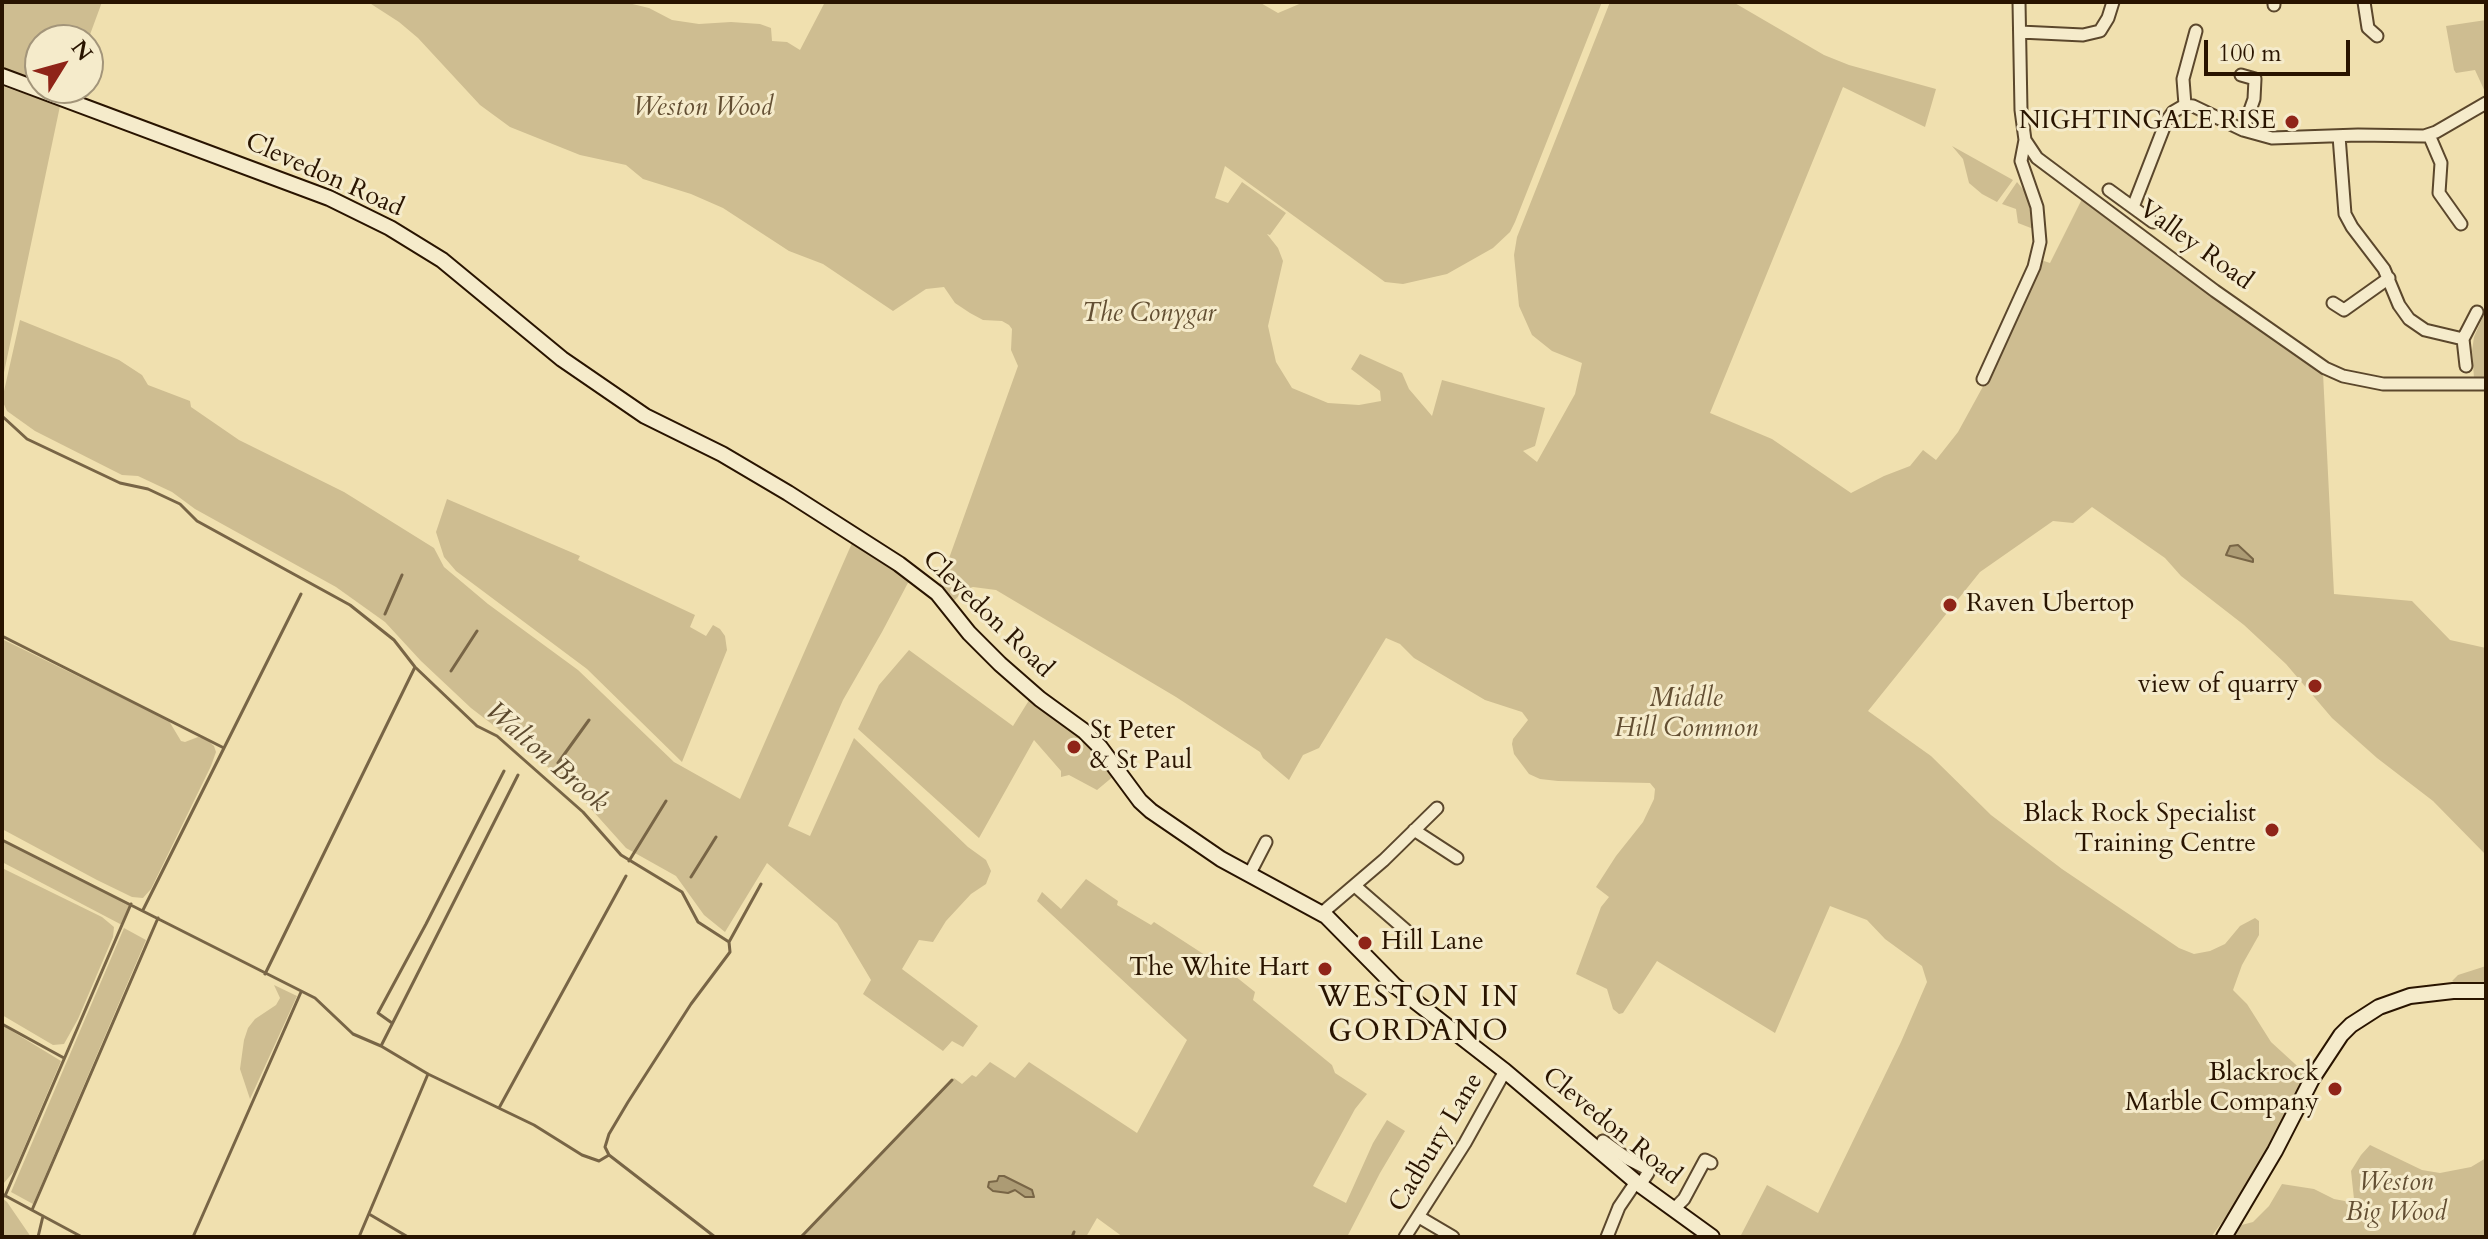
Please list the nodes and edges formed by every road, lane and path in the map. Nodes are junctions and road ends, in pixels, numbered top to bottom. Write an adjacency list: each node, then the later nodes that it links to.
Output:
1 (2019, 2): 6 (street)
2 (2113, 2): 6 (street)
3 (2364, 2): 5 (street)
4 (2196, 31): 10 (street)
5 (2368, 31)
6 (2020, 32): 14 (street)
7 (2241, 75): 11 (street)
8 (2, 76): 32 (main road, Clevedon Road)
9 (2486, 103): 12 (street)
10 (2185, 105): 11 (street); 15 (street)
11 (2243, 130): 13 (street)
12 (2429, 135): 13 (street); 20 (street)
13 (2339, 136): 21 (street)
14 (2025, 140): 26 (street); 27 (street, Valley Road)
15 (2149, 166): 16 (street); 18 (street)
16 (2162, 171)
17 (2109, 190): 18 (street)
18 (2133, 207): 19 (street)
19 (2153, 222)
20 (2461, 224)
21 (2389, 278): 22 (street); 24 (street)
22 (2333, 303)
23 (2477, 312): 24 (street)
24 (2463, 339): 25 (street)
25 (2466, 366)
26 (1983, 379)
27 (2486, 384)
28 (1437, 808): 29 (street)
29 (1414, 830): 31 (street); 33 (street)
30 (1266, 842): 32 (street)
31 (1457, 858)
32 (1249, 875): 34 (main road, Clevedon Road)
33 (1355, 886): 34 (street); 35 (street)
34 (1322, 913): 37 (main road, Clevedon Road)
35 (1409, 933)
36 (2486, 991): 47 (main road)
37 (1505, 1071): 40 (main road, Clevedon Road); 42 (street, Cadbury Lane)
38 (1611, 1143): 40 (street)
39 (1711, 1163): 41 (street)
40 (1638, 1184): 41 (main road, Clevedon Road); 45 (street)
41 (1674, 1209): 46 (main road, Clevedon Road)
42 (1419, 1217): 43 (street, Cadbury Lane); 44 (street)
43 (1405, 1237)
44 (1453, 1237)
45 (1607, 1237)
46 (1712, 1237)
47 (2224, 1237)

